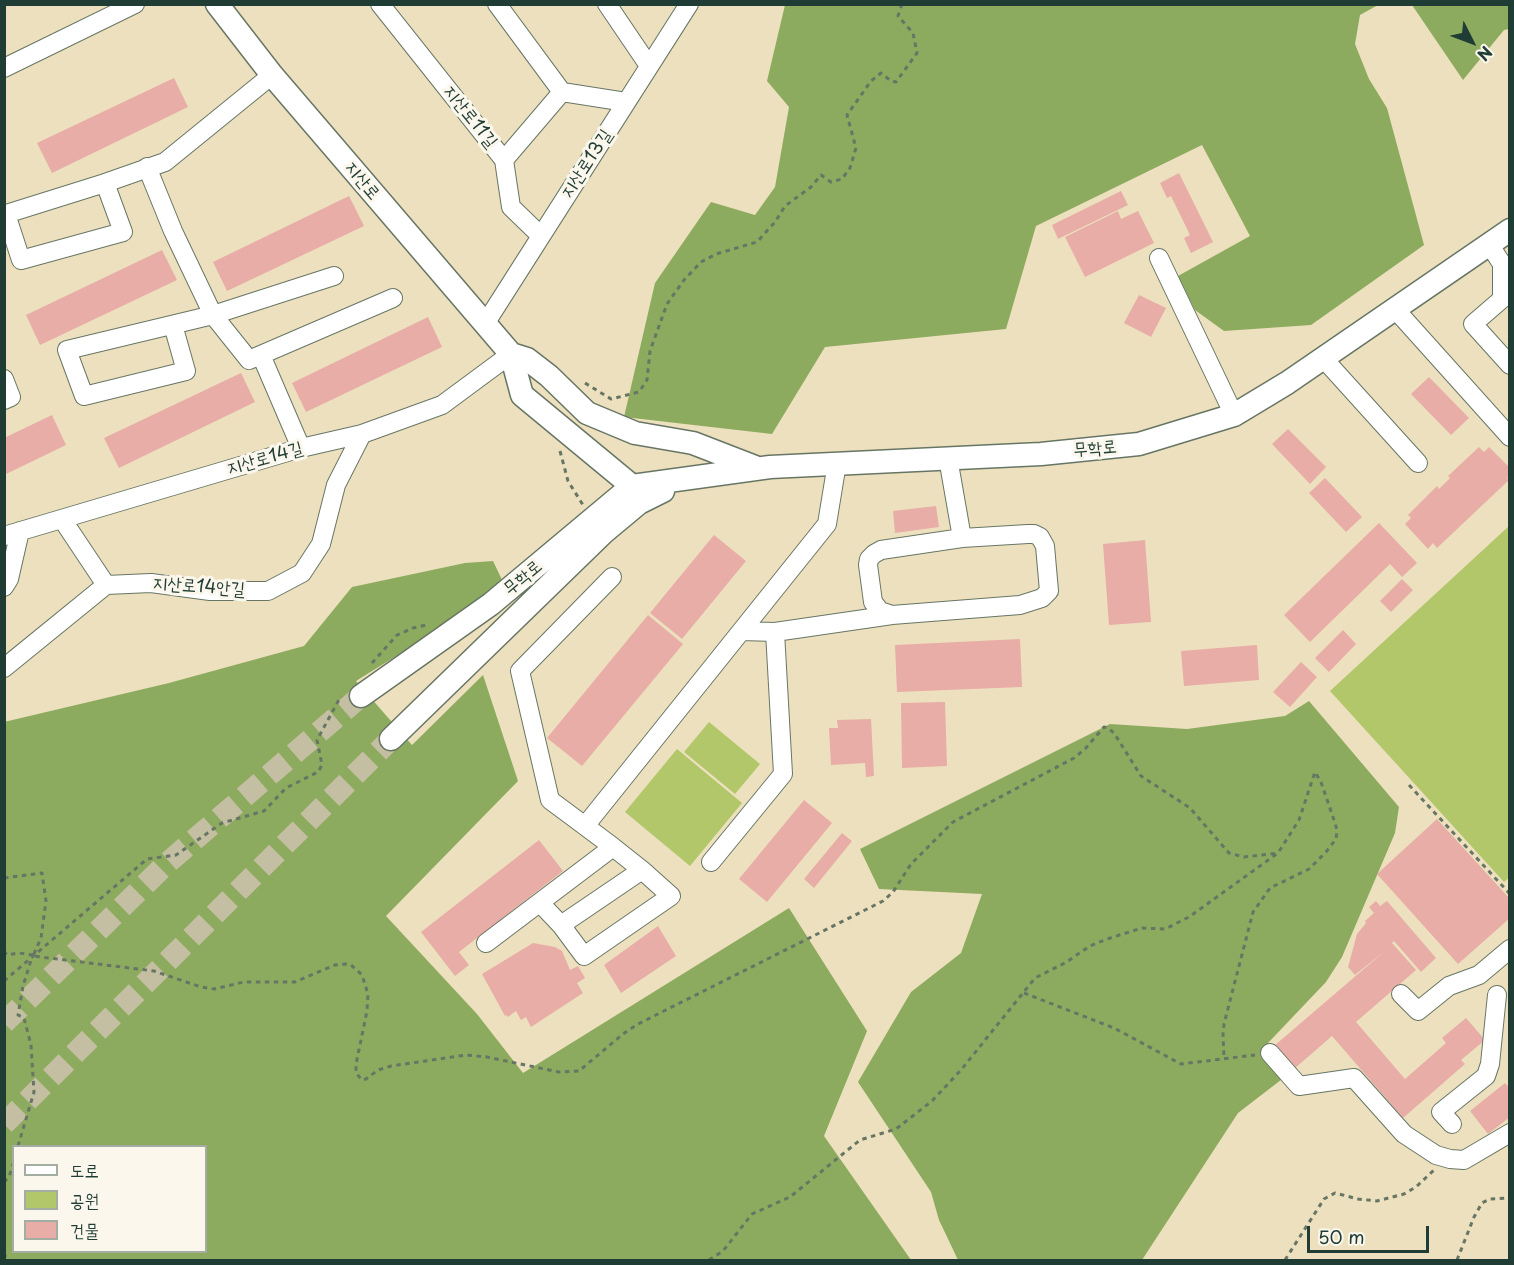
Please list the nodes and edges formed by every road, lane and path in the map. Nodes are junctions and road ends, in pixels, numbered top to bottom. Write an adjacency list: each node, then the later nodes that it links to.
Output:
1 (135, 4): 9 (street)
2 (217, 4): 10 (main road, 지산로)
3 (380, 4): 13 (street, 지산로11길)
4 (497, 4): 11 (street)
5 (607, 4): 8 (street)
6 (689, 4): 8 (street, 지산로13길)
7 (902, 4): 33 (path)
8 (649, 66): 12 (street, 지산로13길)
9 (4, 68)
10 (272, 75): 14 (street); 26 (main road, 지산로)
11 (562, 92): 12 (street); 13 (street)
12 (626, 102): 17 (street, 지산로13길)
13 (504, 160): 17 (street, 지산로11길)
14 (147, 167): 15 (street); 25 (street)
15 (105, 183): 15 (street)
16 (1509, 230): 18 (main road, 무학로)
17 (541, 236): 26 (street, 지산로13길)
18 (1489, 244): 20 (street); 24 (main road, 무학로)
19 (1159, 258): 35 (street)
20 (1506, 266): 23 (street)
21 (334, 276): 25 (street)
22 (393, 298): 29 (street)
23 (1506, 303): 31 (street)
24 (1395, 309): 30 (main road, 무학로); 38 (street)
25 (213, 315): 27 (street); 29 (street)
26 (485, 324): 28 (main road, 지산로)
27 (172, 325): 27 (street)
28 (511, 354): 36 (main road, 지산로); 37 (street, 지산로14길); 39 (main road, 지산로)
29 (261, 355): 40 (street)
30 (1323, 358): 35 (main road, 무학로); 43 (street)
31 (1509, 365)
32 (4, 380): 34 (street)
33 (580, 380)
34 (4, 400)
35 (1234, 415): 41 (main road, 무학로)
36 (563, 430): 46 (main road, 지산로); 48 (path)
37 (362, 434): 40 (street, 지산로14길); 53 (street, 지산로14안길)
38 (1509, 436)
39 (693, 443): 44 (main road, 무학로)
40 (301, 448): 49 (street, 지산로14길)
41 (948, 458): 42 (main road, 무학로); 51 (street)
42 (837, 463): 44 (main road, 무학로); 57 (street)
43 (1418, 463)
44 (758, 468): 45 (main road, 무학로)
45 (688, 478): 46 (main road, 무학로); 47 (main road, 무학로)
46 (632, 486): 47 (main road, 지산로); 61 (main road, 무학로)
47 (655, 495): 62 (main road, 무학로)
48 (586, 512)
49 (62, 519): 50 (street, 지산로14길); 53 (street)
50 (13, 533): 54 (street)
51 (962, 538): 55 (street); 55 (street)
52 (612, 577): 64 (street)
53 (106, 585): 59 (street)
54 (4, 586)
55 (892, 615): 58 (street)
56 (435, 624): 60 (path)
57 (742, 631): 58 (street); 64 (street)
58 (775, 632): 66 (street)
59 (4, 668)
60 (366, 671)
61 (352, 694): 74 (path)
62 (391, 739)
63 (1409, 785): 68 (path)
64 (585, 826): 65 (street)
65 (613, 847): 67 (street); 69 (street)
66 (711, 862)
67 (642, 870): 70 (street); 70 (street)
68 (1509, 894)
69 (540, 903): 70 (street); 71 (street)
70 (561, 925)
71 (486, 943)
72 (1509, 949): 75 (street)
73 (4, 951): 74 (path)
74 (33, 955): 76 (path); 85 (path)
75 (1479, 975): 78 (street); 79 (street)
76 (4, 981)
77 (1024, 993): 82 (path); 82 (path); 92 (path)
78 (1401, 994)
79 (1497, 995): 80 (street); 83 (street)
80 (1509, 1009)
81 (1270, 1053): 82 (path); 84 (street)
82 (1224, 1059)
83 (1452, 1124)
84 (1509, 1133)
85 (18, 1145)
86 (1439, 1165): 93 (path)
87 (12, 1167): 88 (path)
88 (4, 1182)
89 (1509, 1198): 94 (path)
90 (4, 1253): 91 (path)
91 (7, 1260)
92 (709, 1260)
93 (1285, 1260)
94 (1457, 1260)

